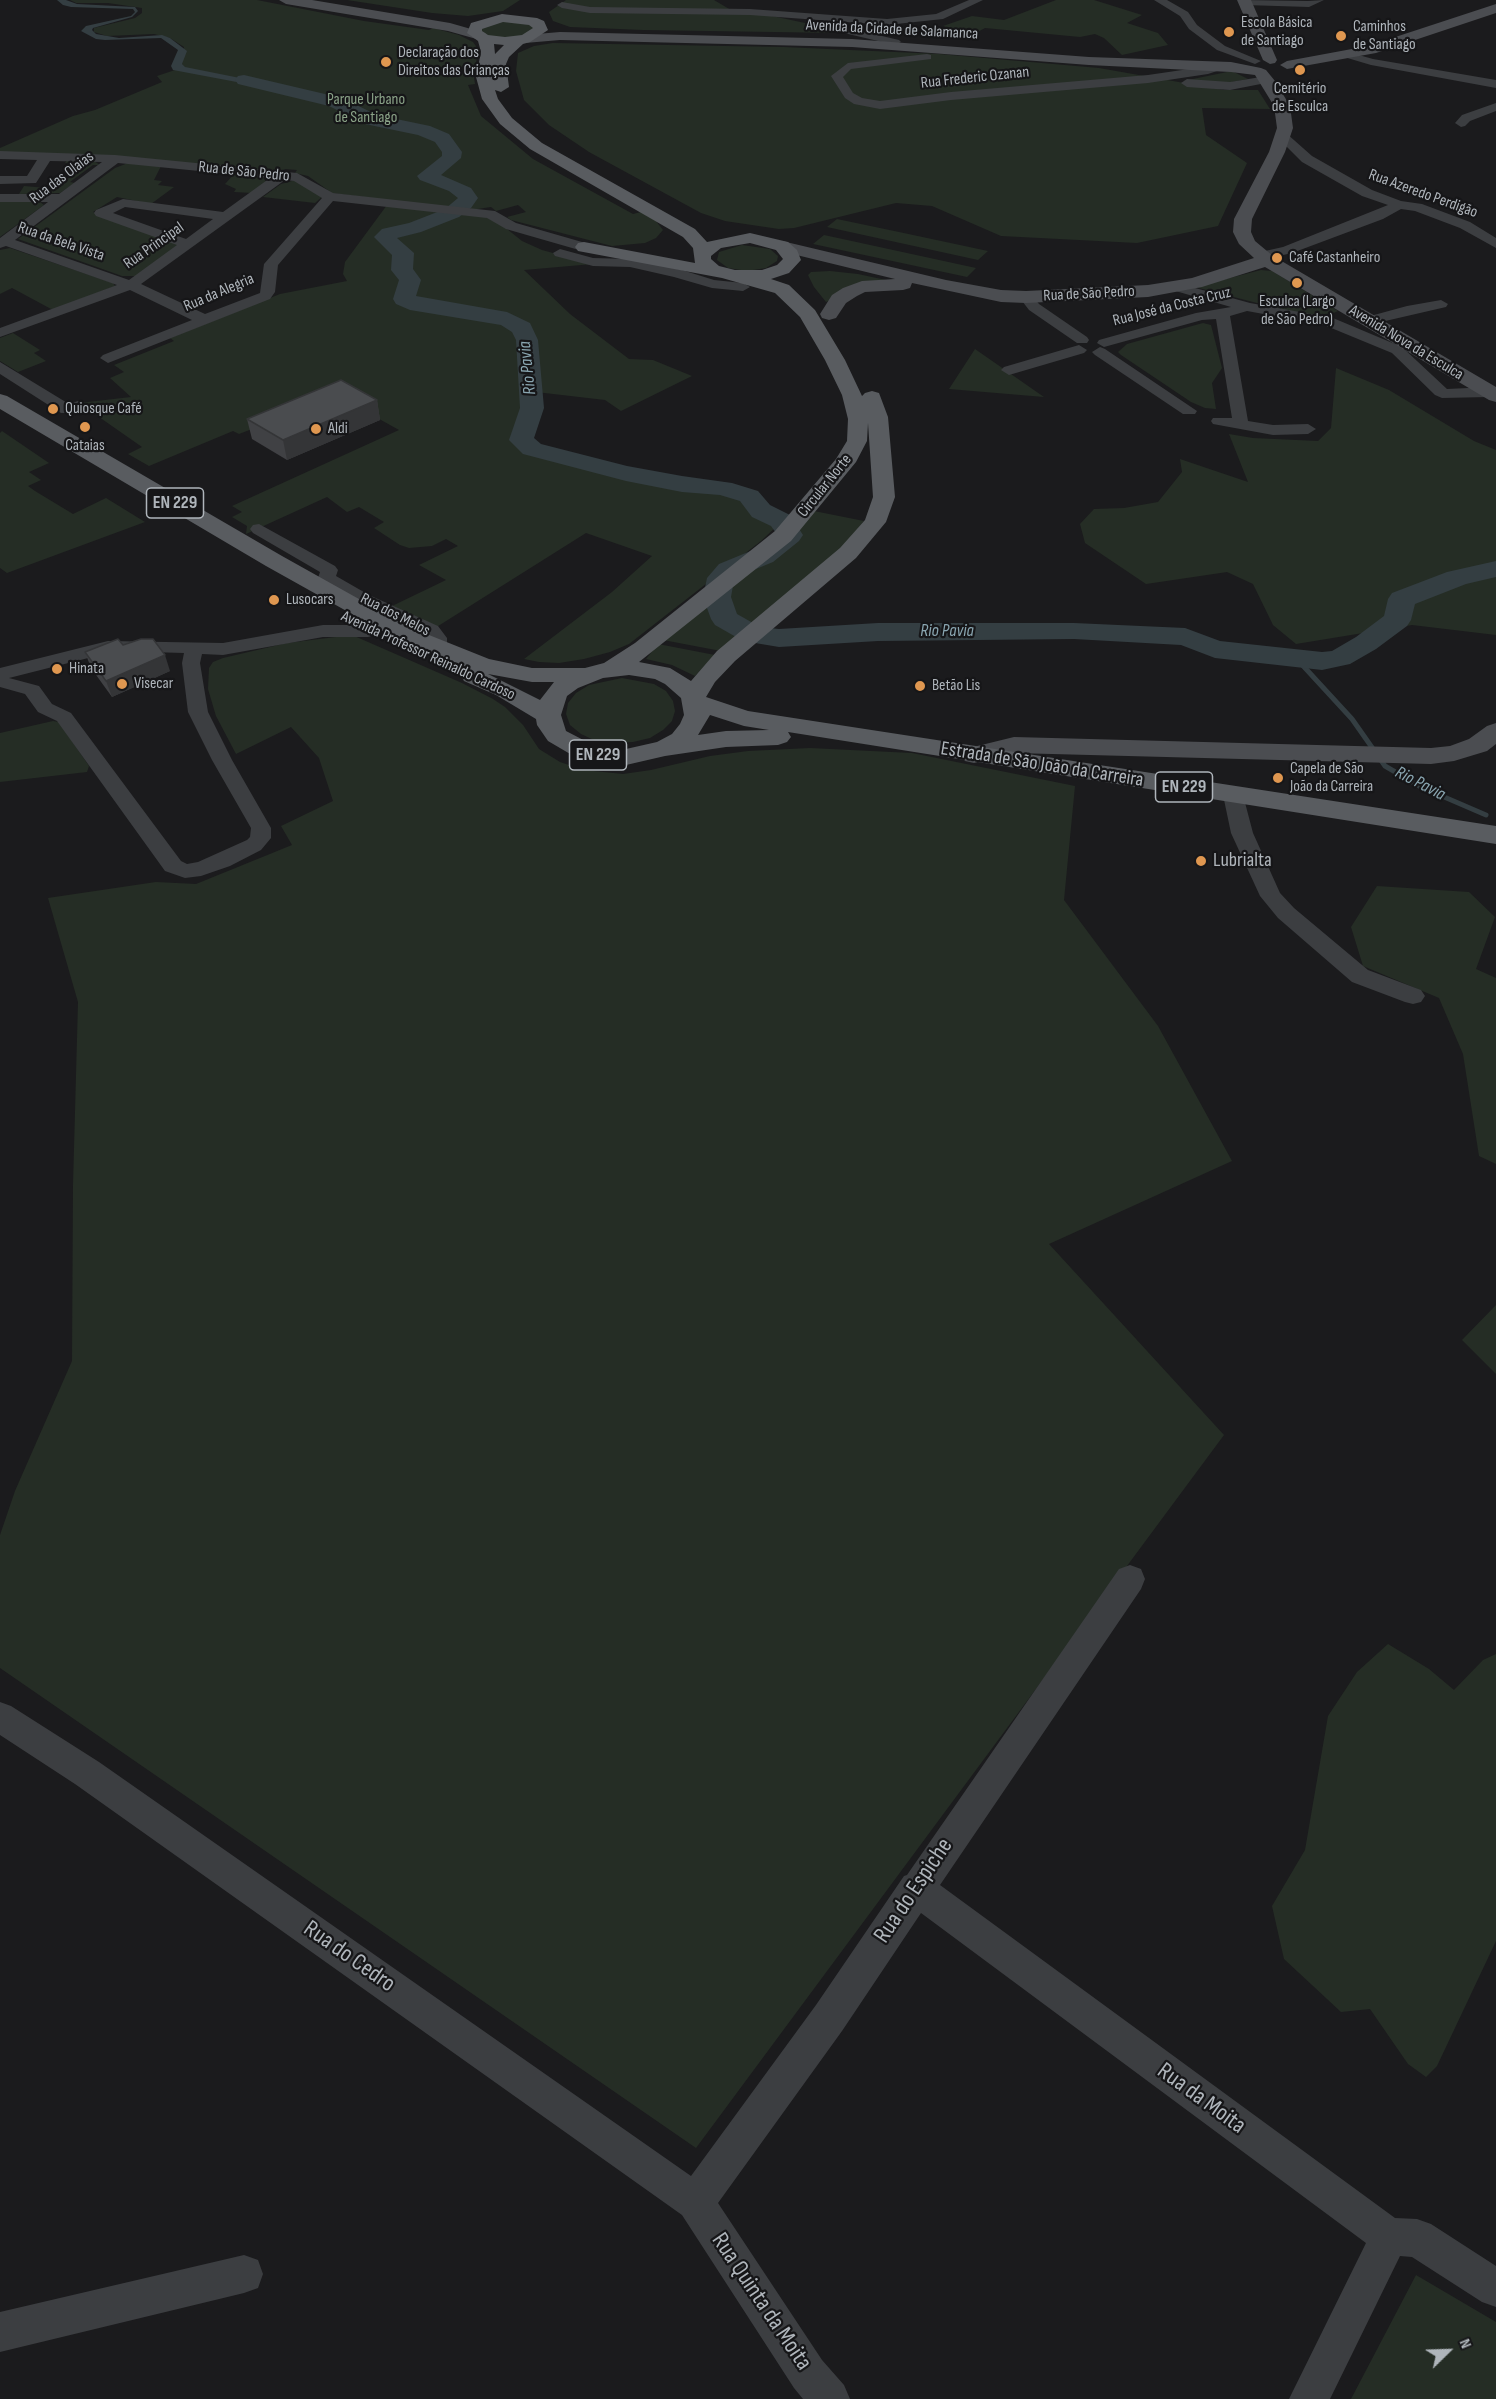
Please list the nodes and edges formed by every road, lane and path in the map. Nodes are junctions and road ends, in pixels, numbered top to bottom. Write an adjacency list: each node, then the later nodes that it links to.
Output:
1 (286, 0): 20 (street)
2 (314, 0): 14 (street)
3 (717, 0): 13 (street)
4 (948, 0): 10 (street)
5 (978, 0): 10 (street)
6 (1159, 0): 18 (street)
7 (1244, 1): 8 (street); 26 (street, Avenida Nova da Esculca)
8 (1314, 2): 11 (street)
9 (547, 3): 13 (street); 14 (main road); 17 (main road)
10 (965, 6): 15 (street)
11 (1330, 7)
12 (1496, 8): 22 (street)
13 (737, 12): 15 (street)
14 (504, 18): 17 (main road); 20 (main road)
15 (812, 18): 19 (street)
16 (1171, 21): 18 (street)
17 (536, 22): 19 (street, Avenida da Cidade de Salamanca); 21 (main road)
18 (1190, 23): 26 (street)
19 (847, 35): 26 (street, Avenida da Cidade de Salamanca)
20 (483, 38): 21 (main road); 45 (main road)
21 (522, 40): 24 (street, Avenida da Cidade de Salamanca); 47 (main road)
22 (1348, 55): 25 (street); 28 (street)
23 (927, 57): 29 (street, Rua Frederic Ozanan)
24 (1223, 67): 26 (street, Avenida da Cidade de Salamanca); 27 (street, Rua Frederic Ozanan)
25 (1285, 69): 26 (street); 26 (street)
26 (1262, 71): 27 (street); 33 (street, Avenida Nova da Esculca)
27 (1148, 79): 29 (street, Rua Frederic Ozanan)
28 (1496, 84)
29 (951, 96): 30 (street)
30 (1007, 105)
31 (1496, 107): 32 (street)
32 (1461, 123)
33 (1280, 144): 42 (street, Rua Azeredo Perdigão); 56 (street, Avenida Nova da Esculca)
34 (0, 155): 35 (street, Rua de São Pedro)
35 (47, 155): 36 (street, Rua de São Pedro); 38 (street)
36 (115, 159): 37 (street, Rua de São Pedro); 41 (street, Rua das Olaias)
37 (283, 176): 39 (street, Rua de São Pedro); 43 (street, Rua Principal)
38 (0, 180)
39 (330, 197): 44 (street, Rua de São Pedro); 69 (street, Rua da Alegria)
40 (0, 198): 41 (street)
41 (64, 198): 48 (street, Rua das Olaias)
42 (1399, 205): 51 (street, Rua Azeredo Perdigão); 56 (street, Rua de São Pedro)
43 (226, 217): 50 (street, Rua Principal); 50 (street)
44 (505, 223): 46 (street, Rua de São Pedro); 49 (street)
45 (666, 235): 54 (main road); 55 (main road)
46 (551, 238): 49 (street); 53 (street, Rua de São Pedro)
47 (762, 240): 52 (main road); 54 (main road)
48 (2, 243): 61 (street, Rua da Bela Vista)
49 (534, 243): 60 (street)
50 (188, 244): 61 (street, Rua Principal)
51 (1496, 244)
52 (783, 246): 57 (main road); 59 (street)
53 (584, 247): 55 (main road); 60 (main road)
54 (706, 248): 55 (main road); 60 (main road)
55 (623, 251)
56 (1264, 258): 63 (street, Rua de São Pedro); 70 (street, Avenida Nova da Esculca)
57 (790, 268): 58 (street); 59 (street); 67 (main road, Circular Norte)
58 (764, 276): 60 (main road)
59 (908, 277): 62 (street, Rua de São Pedro)
60 (733, 279): 92 (main road, Circular Norte)
61 (131, 285): 69 (street, Rua da Bela Vista); 71 (street, Rua Principal)
62 (946, 286): 64 (street, Rua de São Pedro); 67 (street)
63 (1177, 286): 64 (street, Rua de São Pedro); 66 (street)
64 (1026, 297): 72 (street)
65 (1441, 304): 70 (street)
66 (1248, 306): 68 (street, Rua José da Costa Cruz); 73 (street)
67 (829, 314): 96 (main road, Circular Norte)
68 (1222, 314): 74 (street, Rua José da Costa Cruz); 84 (street)
69 (205, 320): 75 (street, Rua da Alegria)
70 (1368, 321): 73 (street, Avenida Nova da Esculca)
71 (0, 333)
72 (1080, 345): 74 (street); 77 (street)
73 (1400, 347): 78 (street, Avenida Nova da Esculca)
74 (1102, 348): 81 (street)
75 (108, 358)
76 (0, 367): 80 (street)
77 (1009, 370)
78 (1493, 394)
79 (0, 400): 88 (main road, Avenida Professor Reinaldo Cardoso / EN 229)
80 (78, 406)
81 (1189, 411)
82 (0, 412): 89 (main road, Avenida Professor Reinaldo Cardoso / EN 229)
83 (1219, 421): 84 (street)
84 (1241, 424): 85 (street)
85 (1308, 429)
86 (259, 529): 87 (street, Rua dos Melos)
87 (296, 550): 88 (street); 90 (street, Rua dos Melos)
88 (273, 561): 90 (main road, Avenida Professor Reinaldo Cardoso / EN 229)
89 (368, 631): 91 (street); 97 (main road, Avenida Professor Reinaldo Cardoso / EN 229)
90 (438, 648): 94 (main road, Avenida Professor Reinaldo Cardoso / EN 229)
91 (194, 649): 93 (street); 95 (street)
92 (613, 668): 94 (main road, EN 229); 96 (main road, EN 229)
93 (0, 674)
94 (584, 675): 97 (main road, EN 229)
95 (0, 681)
96 (694, 698): 99 (main road, EN 229); 100 (main road, EN 229)
97 (548, 715): 100 (main road, EN 229)
98 (1496, 731): 101 (street)
99 (872, 738): 100 (main road, EN 229); 101 (main road, Estrada de São João da Carreira / EN 229)
100 (665, 748)
101 (974, 755): 102 (main road, Estrada de São João da Carreira / EN 229)
102 (1233, 795): 103 (main road, Estrada de São João da Carreira / EN 229); 104 (street)
103 (1496, 835)
104 (1413, 996)
105 (1130, 1579): 107 (street, Rua do Espiche)
106 (0, 1717): 108 (street, Rua do Cedro)
107 (916, 1888): 108 (street, Rua do Espiche); 109 (street, Rua da Moita)
108 (695, 2202): 113 (street, Rua Quinta da Moita)
109 (1389, 2237): 111 (street); 114 (street)
110 (244, 2274): 112 (street)
111 (1496, 2288)
112 (0, 2332)
113 (830, 2399)
114 (1309, 2399)

